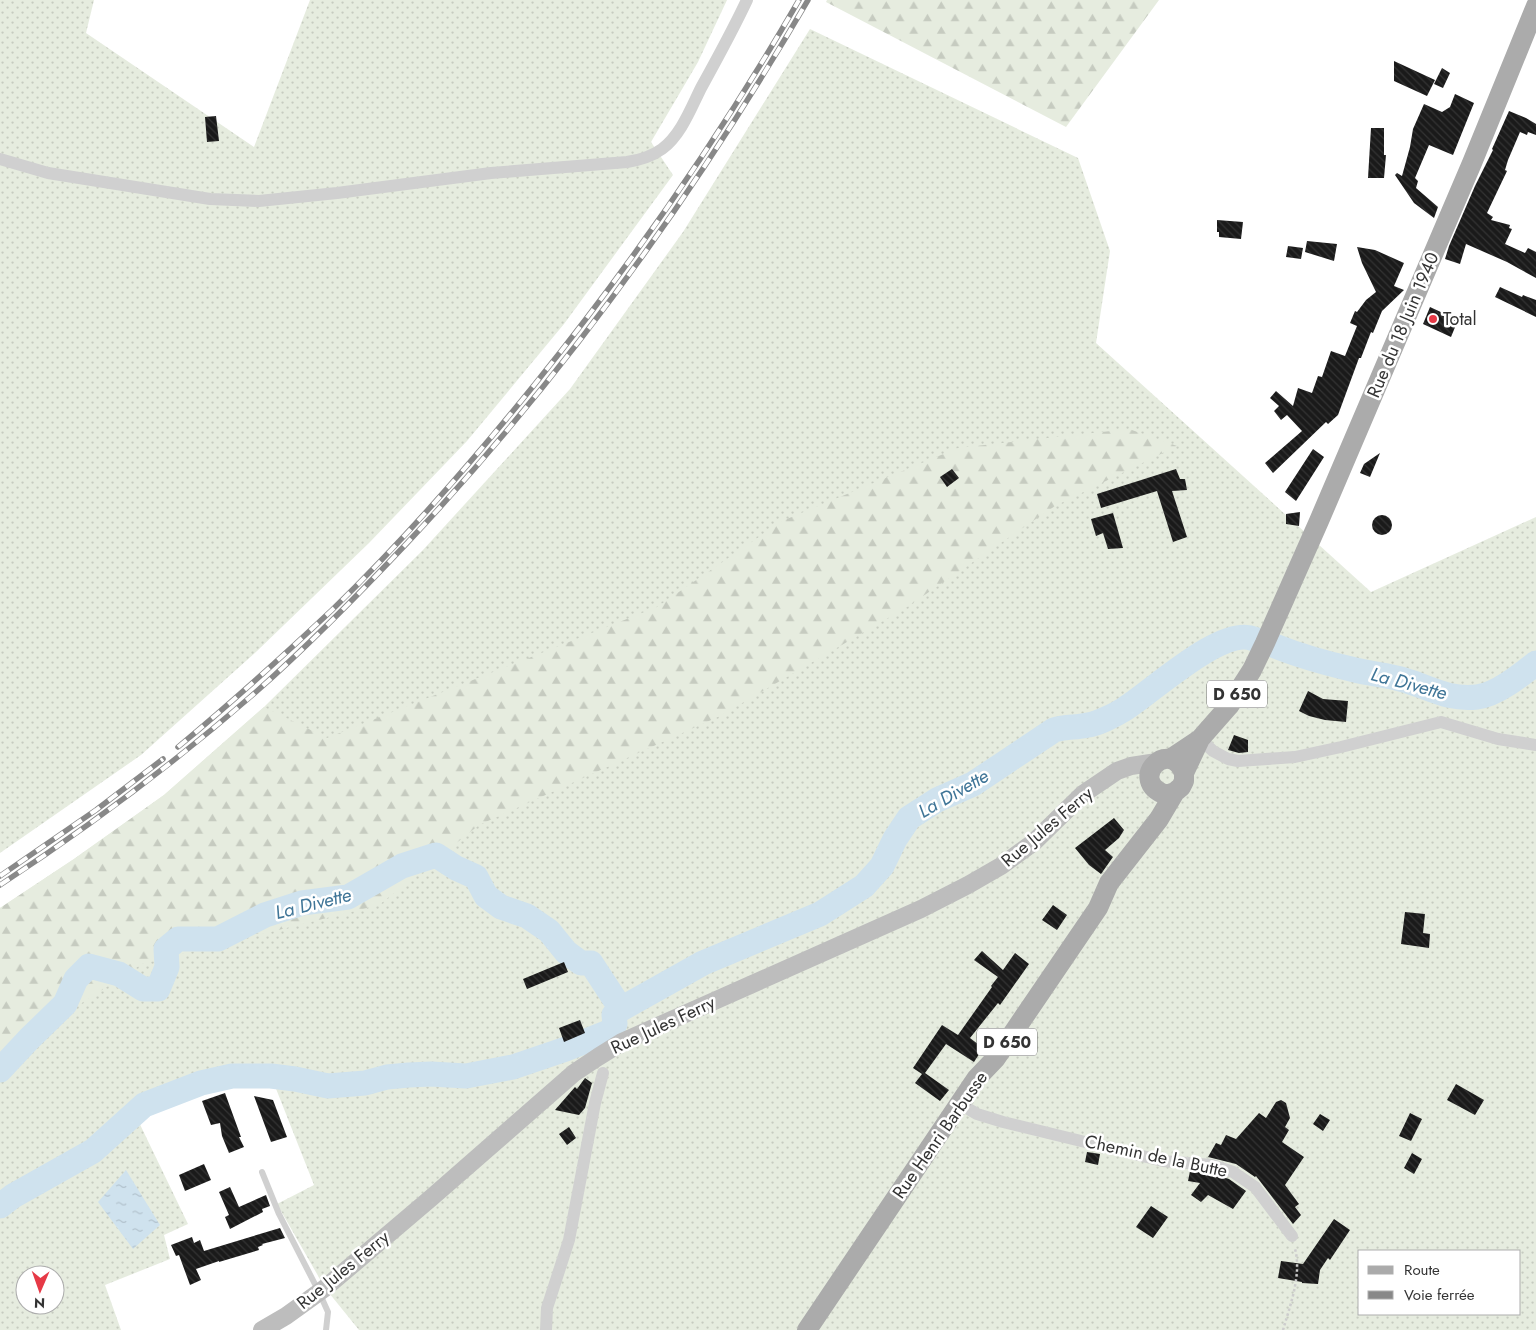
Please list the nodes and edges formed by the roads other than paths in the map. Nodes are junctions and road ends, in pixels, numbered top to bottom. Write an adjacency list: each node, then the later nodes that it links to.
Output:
1 (747, 0): 3 (street)
2 (1536, 6): 4 (main road, Rue du 18 Juin 1940 / D 650)
3 (0, 159)
4 (1200, 738): 5 (street); 6 (main road, D 650); 7 (main road, D 650)
5 (1536, 745)
6 (1163, 760): 7 (main road); 8 (main road, Rue Jules Ferry); 9 (main road)
7 (1184, 773): 9 (main road)
8 (1102, 782): 9 (main road, Rue Jules Ferry); 14 (main road, Rue Jules Ferry)
9 (1162, 788): 11 (main road, Rue Henri Barbusse / D 650)
10 (604, 1073): 17 (street)
11 (960, 1104): 13 (street, Chemin de la Butte); 18 (main road, Rue Henri Barbusse / D 650)
12 (262, 1172): 14 (lane)
13 (1292, 1236)
14 (319, 1292): 15 (main road, Rue Jules Ferry); 16 (lane)
15 (262, 1330)
16 (326, 1330)
17 (546, 1330)
18 (807, 1330)

